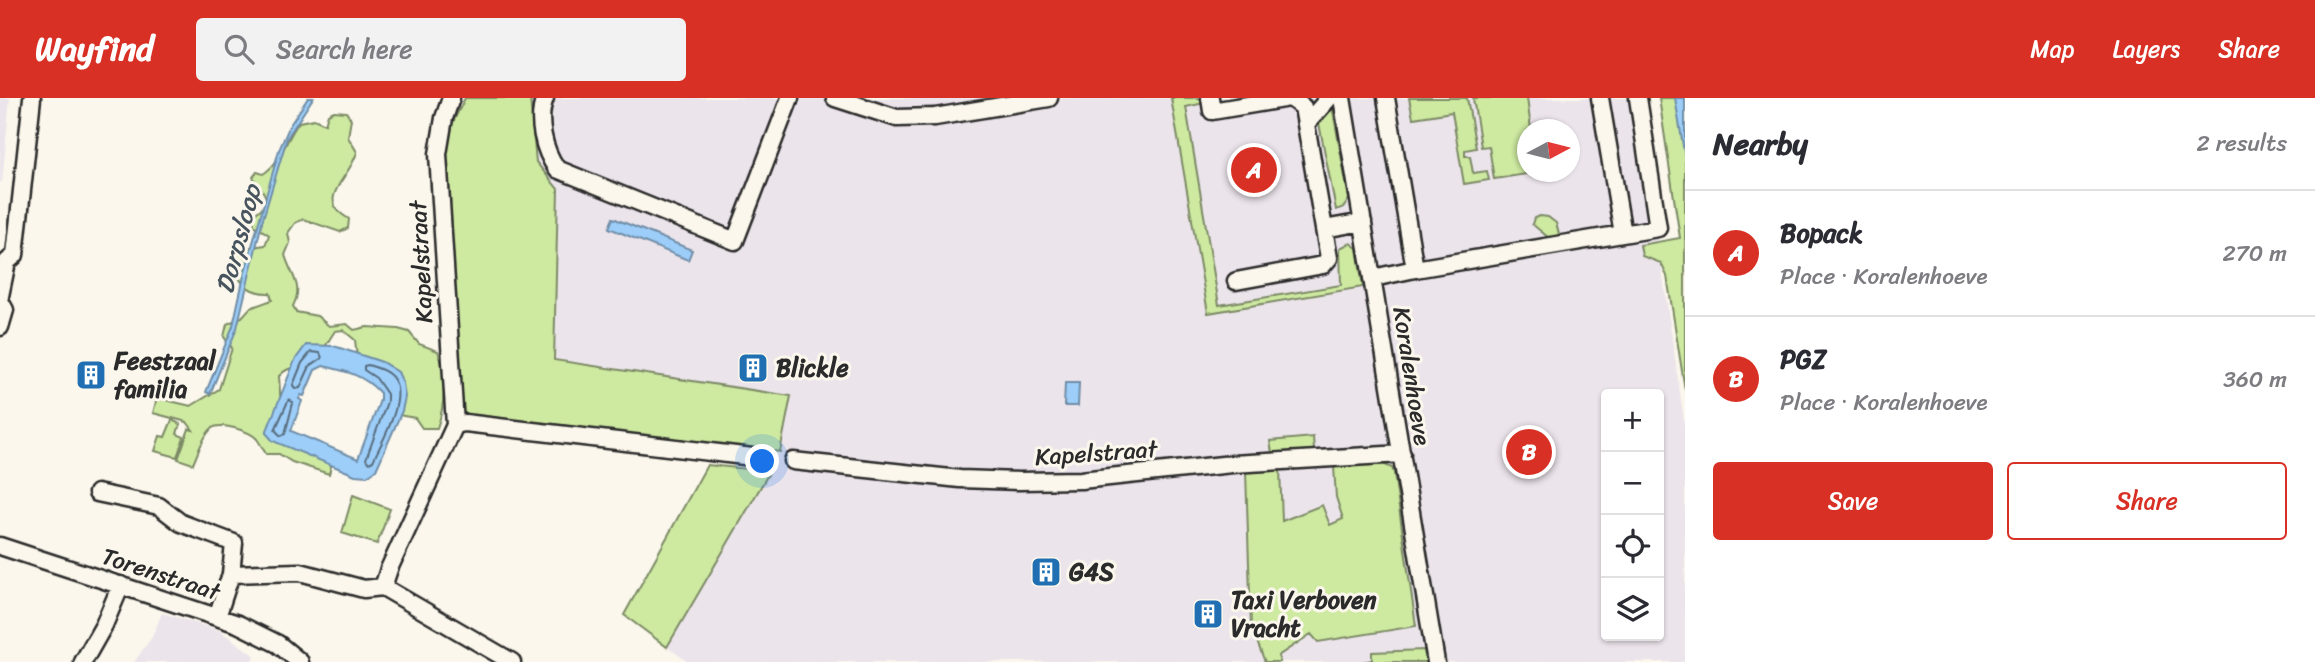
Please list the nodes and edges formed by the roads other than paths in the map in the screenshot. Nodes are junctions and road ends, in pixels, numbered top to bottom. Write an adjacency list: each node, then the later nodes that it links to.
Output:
1 (32, 98): 21 (street)
2 (452, 98): 24 (street, Kapelstraat)
3 (545, 98): 4 (street)
4 (790, 98)
5 (835, 98): 6 (street)
6 (1049, 98)
7 (1210, 98): 8 (street)
8 (1289, 98): 14 (street)
9 (1329, 98): 14 (street)
10 (1342, 98): 15 (street, Koralenhoeve)
11 (1386, 98): 18 (street)
12 (1600, 98): 17 (street)
13 (1638, 98): 17 (street)
14 (1306, 124): 16 (street)
15 (1363, 222): 16 (street); 19 (street, Koralenhoeve)
16 (1324, 229): 20 (street)
17 (1623, 234): 18 (street)
18 (1415, 269): 19 (street)
19 (1373, 278): 25 (street, Koralenhoeve)
20 (1237, 281)
21 (0, 296)
22 (0, 301): 23 (street)
23 (0, 327)
24 (455, 425): 26 (street); 32 (street, Kapelstraat)
25 (1402, 454): 27 (street, Kapelstraat); 37 (street, Koralenhoeve)
26 (761, 458)
27 (793, 461)
28 (97, 494): 30 (street)
29 (0, 545): 31 (street, Torenstraat)
30 (231, 574): 32 (street); 33 (street)
31 (121, 585): 33 (street, Torenstraat); 34 (street)
32 (383, 587): 36 (street)
33 (217, 617): 35 (street, Torenstraat)
34 (83, 662)
35 (300, 662)
36 (512, 662)
37 (1436, 662)

